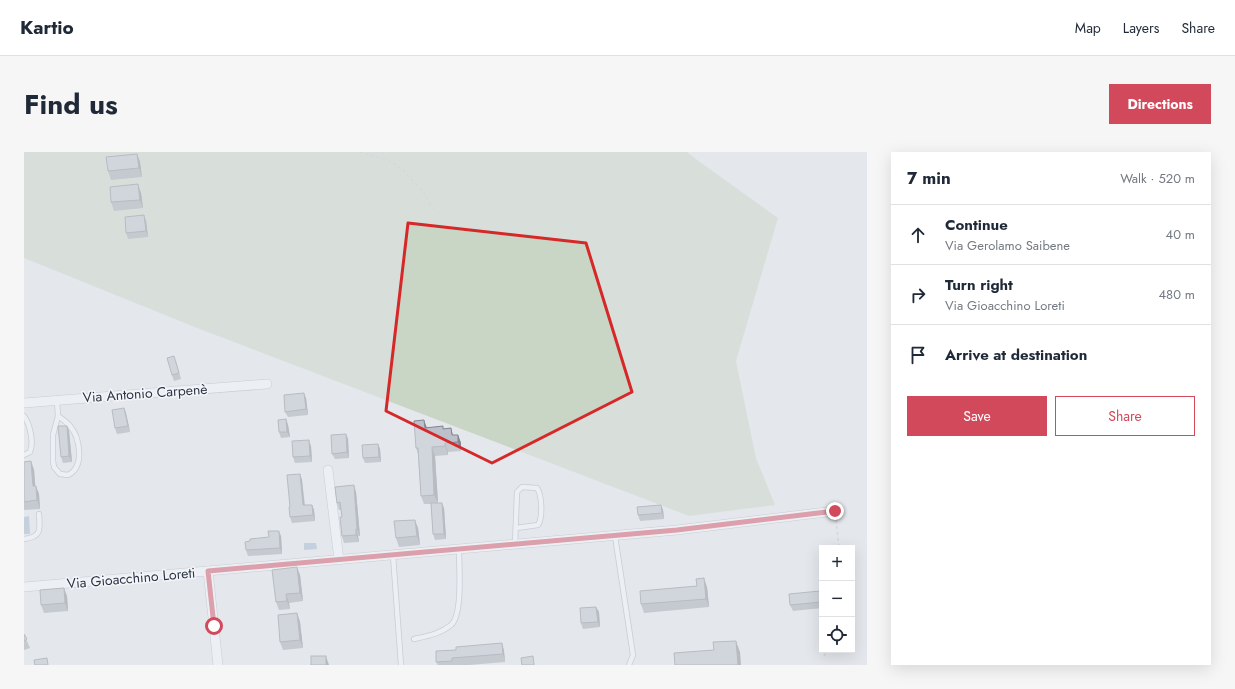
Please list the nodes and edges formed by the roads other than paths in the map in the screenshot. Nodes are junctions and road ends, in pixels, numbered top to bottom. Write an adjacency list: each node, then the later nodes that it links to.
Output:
1 (267, 384): 2 (street, Via Antonio Carpenè)
2 (57, 400): 3 (street, Via Antonio Carpenè); 5 (lane)
3 (24, 403)
4 (24, 416): 6 (lane)
5 (58, 416): 5 (lane)
6 (24, 455)
7 (328, 470): 16 (street)
8 (835, 511): 11 (street, Via Gioacchino Loreti)
9 (39, 514): 12 (lane)
10 (516, 528): 10 (lane); 13 (lane)
11 (615, 536): 13 (street, Via Gioacchino Loreti); 24 (lane)
12 (24, 539)
13 (515, 545): 14 (street, Via Gioacchino Loreti)
14 (459, 550): 15 (street, Via Gioacchino Loreti); 19 (lane)
15 (393, 555): 16 (street, Via Gioacchino Loreti); 20 (lane)
16 (339, 560): 17 (street, Via Gioacchino Loreti)
17 (208, 571): 18 (street, Via Gioacchino Loreti); 21 (street)
18 (24, 587)
19 (414, 639)
20 (400, 659): 22 (lane); 23 (lane)
21 (218, 665)
22 (401, 665)
23 (405, 665)
24 (629, 665)

